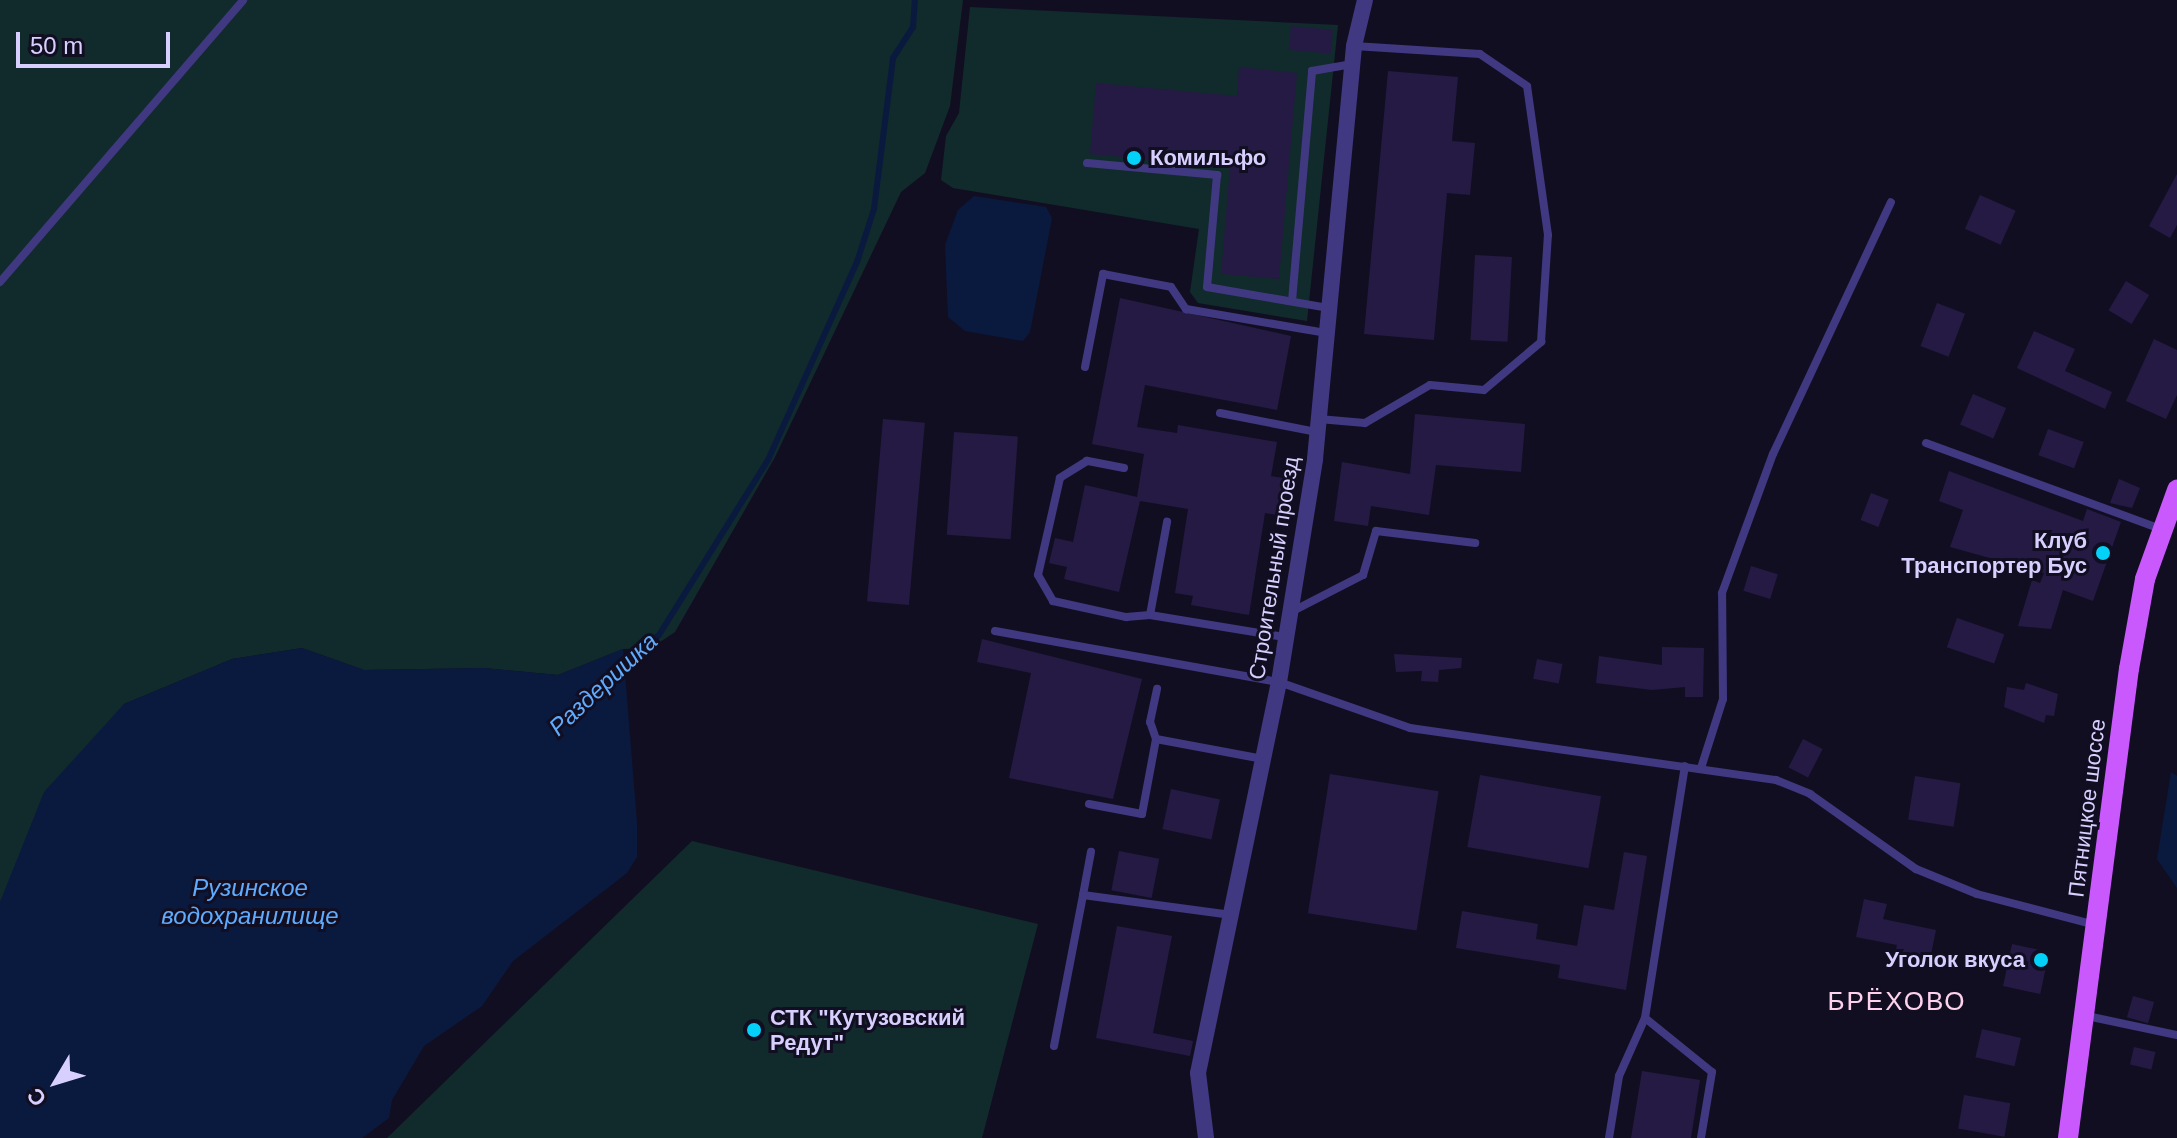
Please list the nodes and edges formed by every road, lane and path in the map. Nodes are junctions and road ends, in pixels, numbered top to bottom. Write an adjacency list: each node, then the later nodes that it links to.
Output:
1 (243, 0): 7 (lane)
2 (1365, 0): 3 (street, Строительный проезд)
3 (1354, 46): 4 (street, Строительный проезд); 13 (lane)
4 (1352, 64): 8 (lane); 9 (street, Строительный проезд)
5 (1087, 163): 8 (lane)
6 (1891, 202): 29 (lane)
7 (0, 282)
8 (1292, 301): 9 (lane)
9 (1329, 308): 10 (street, Строительный проезд)
10 (1327, 333): 11 (lane); 13 (street, Строительный проезд)
11 (1085, 367)
12 (1220, 413): 13 (lane)
13 (1318, 425): 20 (street, Строительный проезд)
14 (1926, 443): 18 (lane)
15 (1124, 468): 21 (lane)
16 (2177, 490): 18 (main road, Пятницкое шоссе)
17 (1167, 522): 21 (lane)
18 (2162, 530): 34 (main road, Пятницкое шоссе)
19 (1475, 543): 20 (lane)
20 (1290, 612): 23 (street, Строительный проезд)
21 (1150, 615): 23 (lane)
22 (995, 631): 24 (lane)
23 (1286, 637): 24 (street, Строительный проезд)
24 (1279, 682): 27 (street, Строительный проезд); 28 (lane)
25 (1157, 689): 26 (lane)
26 (1156, 739): 27 (lane); 30 (lane)
27 (1264, 759): 33 (street, Строительный проезд)
28 (1685, 766): 29 (lane); 36 (lane)
29 (1701, 768): 34 (lane)
30 (1089, 804)
31 (1091, 852): 32 (lane)
32 (1083, 895): 33 (lane); 38 (lane)
33 (1231, 915): 39 (street, Строительный проезд)
34 (2096, 926): 35 (main road, Пятницкое шоссе)
35 (2087, 1016): 37 (lane); 42 (main road, Пятницкое шоссе)
36 (1645, 1018): 40 (lane); 41 (lane)
37 (2177, 1035)
38 (1054, 1046)
39 (1206, 1138)
40 (1609, 1138)
41 (1701, 1138)
42 (2068, 1138)

